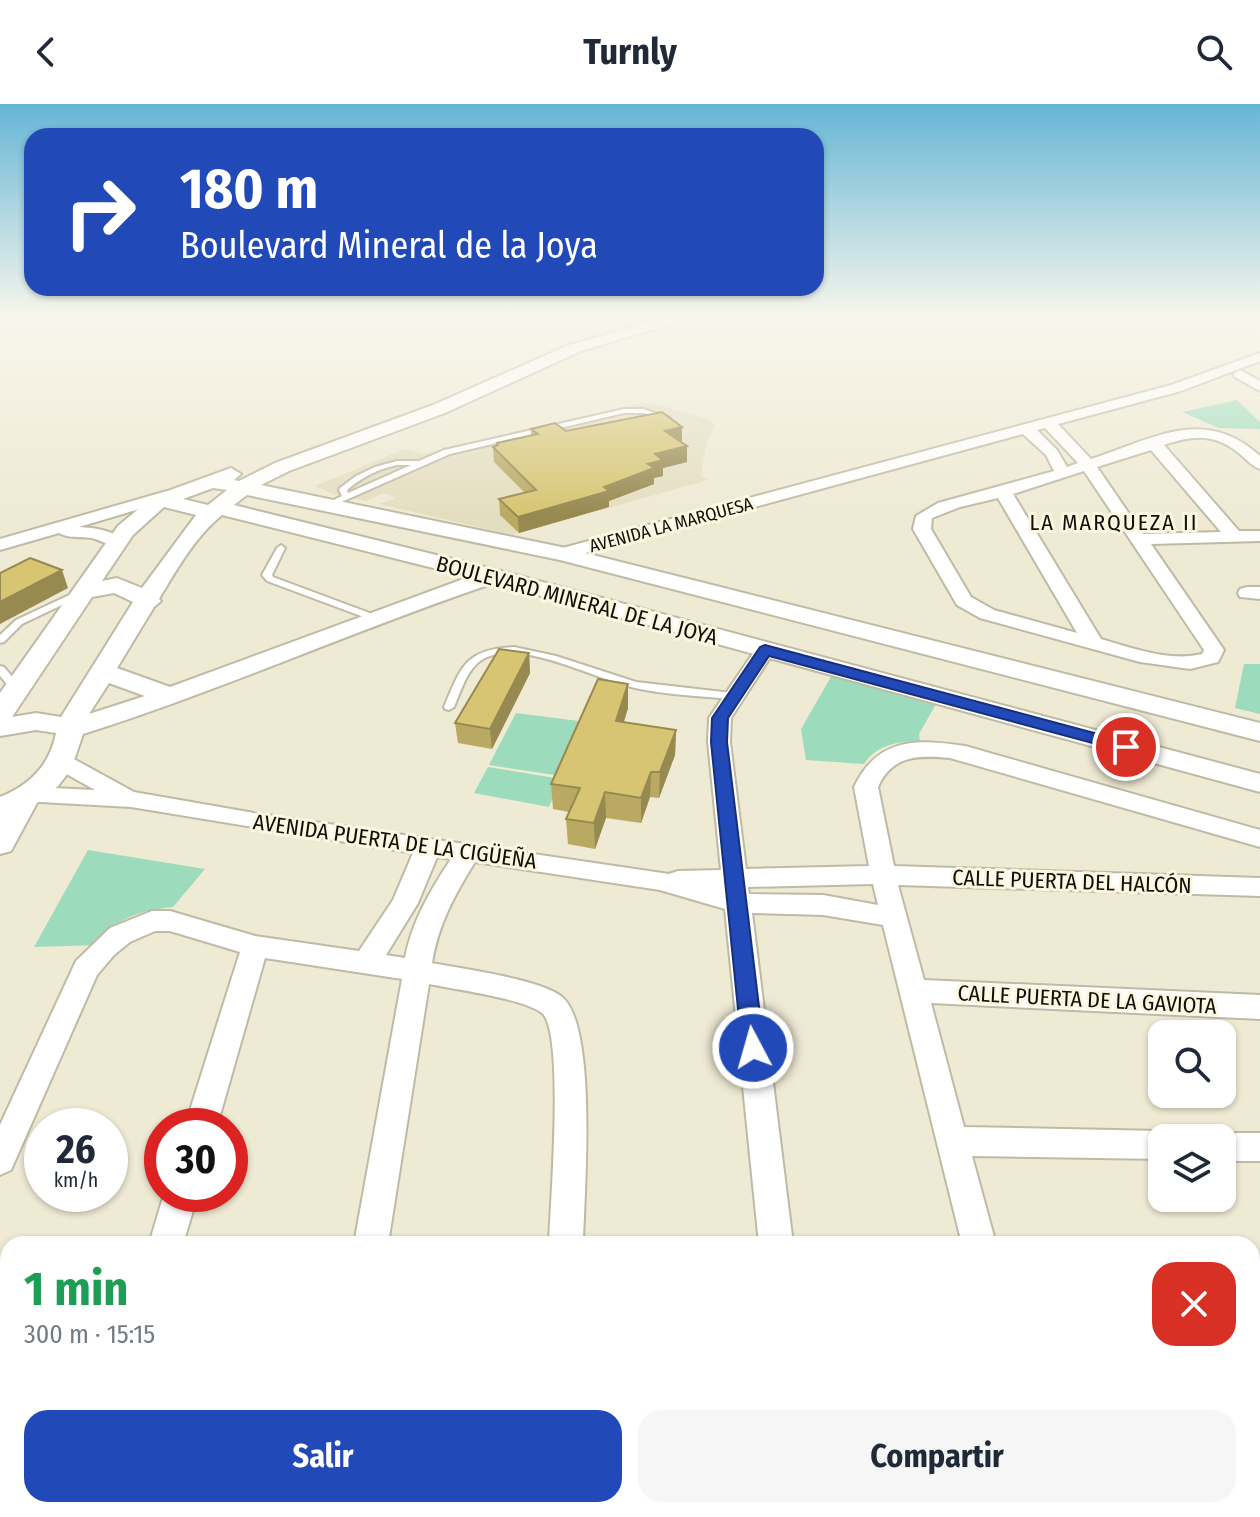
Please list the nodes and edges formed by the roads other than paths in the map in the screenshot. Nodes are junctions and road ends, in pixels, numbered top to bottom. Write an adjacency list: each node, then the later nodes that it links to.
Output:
1 (498, 383): 6 (street)
2 (1189, 383): 3 (street, AVENIDA LA MARQUESA)
3 (1048, 422): 5 (street, AVENIDA LA MARQUESA); 11 (street)
4 (679, 426): 9 (lane)
5 (1027, 429): 13 (street); 29 (street, AVENIDA LA MARQUESA)
6 (354, 440): 8 (street); 15 (street)
7 (1154, 444): 10 (street); 11 (street); 24 (street)
8 (304, 459): 16 (street); 19 (street)
9 (417, 463): 12 (lane); 14 (lane)
10 (1260, 464)
11 (1088, 465): 13 (street); 25 (street)
12 (370, 473): 14 (lane); 20 (lane)
13 (1063, 473): 17 (street)
14 (384, 480): 20 (lane)
15 (211, 481): 16 (street, BOULEVARD MINERAL DE LA JOYA); 18 (street)
16 (241, 489): 19 (street, BOULEVARD MINERAL DE LA JOYA); 21 (street)
17 (1003, 492): 35 (street); 35 (street)
18 (164, 498): 21 (street, BOULEVARD MINERAL DE LA JOYA); 22 (street); 26 (street)
19 (303, 500): 20 (street, BOULEVARD MINERAL DE LA JOYA)
20 (336, 500): 29 (street, BOULEVARD MINERAL DE LA JOYA)
21 (214, 510): 30 (street, BOULEVARD MINERAL DE LA JOYA); 32 (street)
22 (36, 534): 26 (street); 27 (street)
23 (1260, 536): 24 (street)
24 (1235, 537): 25 (street)
25 (1138, 539): 35 (street)
26 (117, 542): 31 (street)
27 (0, 545)
28 (281, 548): 33 (lane)
29 (561, 554): 30 (street, AVENIDA LA MARQUESA); 47 (street, BOULEVARD MINERAL DE LA JOYA)
30 (493, 576): 33 (street, AVENIDA LA MARQUESA); 36 (street, BOULEVARD MINERAL DE LA JOYA)
31 (83, 592): 32 (street); 34 (lane); 39 (street)
32 (149, 601): 38 (street)
33 (372, 617): 41 (street, AVENIDA LA MARQUESA)
34 (0, 640)
35 (1094, 644)
36 (765, 650): 40 (street); 49 (street, BOULEVARD MINERAL DE LA JOYA)
37 (0, 669): 39 (lane)
38 (104, 672): 41 (street); 46 (street)
39 (16, 688): 44 (street)
40 (732, 696): 42 (lane); 58 (street)
41 (172, 697): 43 (street, AVENIDA LA MARQUESA)
42 (449, 707)
43 (143, 708): 46 (street, AVENIDA LA MARQUESA); 48 (street, AVENIDA LA MARQUESA)
44 (0, 714)
45 (0, 728): 46 (street)
46 (69, 728): 48 (street)
47 (1260, 732)
48 (64, 760): 50 (street, AVENIDA PUERTA DE LA CIGÜEÑA); 51 (street, AVENIDA LA MARQUESA)
49 (1260, 783)
50 (131, 799): 51 (street, AVENIDA PUERTA DE LA CIGÜEÑA); 54 (street, AVENIDA PUERTA DE LA CIGÜEÑA)
51 (18, 801): 53 (street, AVENIDA LA MARQUESA)
52 (1260, 839): 56 (street)
53 (0, 843)
54 (429, 846): 55 (street, AVENIDA PUERTA DE LA CIGÜEÑA); 61 (street)
55 (469, 852): 58 (street, AVENIDA PUERTA DE LA CIGÜEÑA); 62 (street)
56 (883, 875): 57 (street, CALLE PUERTA DEL HALCÓN); 58 (street, CALLE PUERTA DEL HALCÓN); 59 (street)
57 (1260, 887)
58 (735, 890): 59 (street); 75 (street)
59 (896, 918): 63 (street)
60 (255, 946): 61 (street); 65 (street); 70 (street)
61 (367, 961): 62 (street)
62 (416, 970): 73 (street); 74 (street)
63 (915, 991): 64 (street, CALLE PUERTA DE LA GAVIOTA); 66 (street)
64 (1260, 1007)
65 (206, 1108)
66 (950, 1141): 67 (street); 76 (street)
67 (1148, 1145)
68 (1236, 1147): 69 (street)
69 (1260, 1147)
70 (0, 1160)
71 (176, 1212): 72 (street)
72 (168, 1236)
73 (372, 1236)
74 (566, 1236)
75 (775, 1236)
76 (977, 1236)

